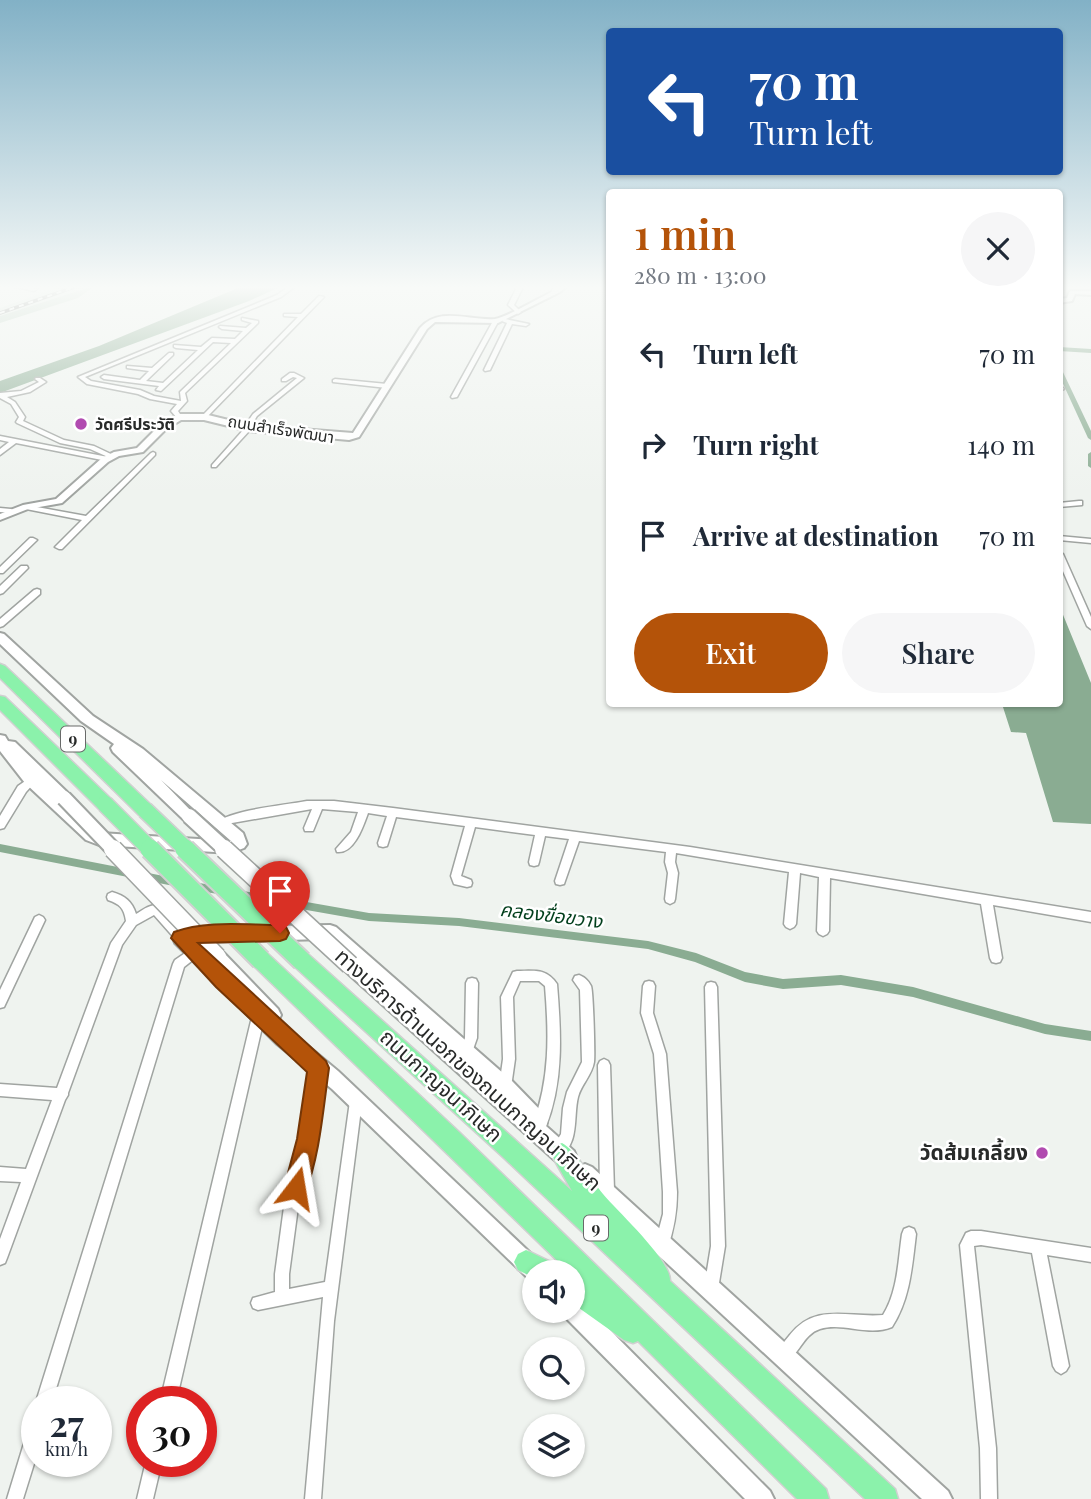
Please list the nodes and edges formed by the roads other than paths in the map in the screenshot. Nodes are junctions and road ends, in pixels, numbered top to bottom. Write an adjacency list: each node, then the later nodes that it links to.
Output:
1 (135, 355): 22 (street)
2 (196, 355): 17 (street)
3 (222, 355): 19 (street)
4 (265, 355): 24 (street)
5 (407, 355): 18 (street, ถนนสำเร็จพัฒนา)
6 (481, 355): 21 (street)
7 (492, 355): 11 (street)
8 (153, 356): 10 (street)
9 (129, 367): 10 (street)
10 (154, 370): 16 (street)
11 (487, 370)
12 (104, 377): 16 (street)
13 (38, 379): 20 (street)
14 (284, 380): 25 (street)
15 (335, 381): 18 (street)
16 (141, 382): 17 (street)
17 (164, 384): 19 (street)
18 (387, 386): 25 (street, ถนนสำเร็จพัฒนา)
19 (182, 393): 22 (street)
20 (0, 395): 30 (street)
21 (454, 397)
22 (182, 403): 23 (street)
23 (179, 417): 24 (street, ถนนสำเร็จพัฒนา); 28 (street)
24 (204, 417): 25 (street, ถนนสำเร็จพัฒนา)
25 (248, 427): 31 (street)
26 (0, 438): 27 (street)
27 (15, 440): 29 (street); 30 (street)
28 (136, 452): 30 (street); 38 (street)
29 (0, 453)
30 (109, 457): 34 (street)
31 (214, 466)
32 (1079, 503): 33 (street)
33 (1063, 505)
34 (26, 507): 36 (street); 38 (street)
35 (0, 510): 36 (street)
36 (11, 512): 37 (street)
37 (0, 517)
38 (88, 519): 42 (street)
39 (1063, 538): 41 (street)
40 (33, 540): 45 (street)
41 (1091, 541)
42 (59, 547)
43 (1063, 563): 49 (street)
44 (24, 568): 46 (street)
45 (0, 571)
46 (0, 591)
47 (37, 592): 48 (street)
48 (0, 624)
49 (1091, 626)
50 (0, 637): 53 (main road, ทางบริการด้านนอกของถนนกาญจนาภิเษก)
51 (0, 669): 112 (highway, ถนนกาญจนาภิเษก / 9, bridge)
52 (0, 701): 116 (highway, ถนนกาญจนาภิเษก / 9, bridge)
53 (86, 718): 60 (main road); 98 (main road, ทางบริการด้านนอกของถนนกาญจนาภิเษก, bridge)
54 (0, 738): 55 (main road); 93 (main road, bridge)
55 (30, 781): 60 (main road); 61 (street)
56 (319, 805): 57 (street); 60 (street); 62 (street)
57 (364, 809): 58 (street); 66 (street)
58 (393, 812): 59 (street); 65 (street)
59 (471, 823): 63 (street); 72 (street)
60 (220, 824)
61 (0, 825)
62 (309, 828)
63 (541, 832): 64 (street); 68 (street)
64 (575, 836): 67 (street); 71 (street)
65 (383, 843)
66 (341, 849)
67 (671, 850): 69 (street); 74 (street)
68 (534, 862)
69 (795, 869): 70 (street); 79 (street)
70 (825, 873): 75 (street); 80 (street)
71 (561, 881)
72 (467, 883)
73 (112, 897): 78 (street)
74 (670, 899)
75 (986, 899): 76 (street); 83 (street)
76 (1091, 917)
77 (39, 920): 88 (street)
78 (132, 922): 81 (street); 96 (street)
79 (790, 925)
80 (823, 931)
81 (181, 938): 82 (main road); 90 (main road)
82 (194, 952): 89 (main road); 118 (street)
83 (996, 958)
84 (579, 980): 98 (street)
85 (472, 983): 90 (street)
86 (649, 985): 103 (street)
87 (710, 987): 109 (street)
88 (0, 1003)
89 (261, 1016): 92 (main road); 119 (street)
90 (466, 1054): 94 (main road)
91 (604, 1065): 101 (street)
92 (318, 1068): 93 (main road); 111 (street)
93 (338, 1083): 97 (main road)
94 (505, 1087): 98 (main road); 98 (street)
95 (0, 1090): 96 (street)
96 (62, 1095): 100 (street)
97 (356, 1101): 107 (main road); 108 (street)
98 (552, 1142): 101 (main road, ทางบริการด้านนอกของถนนกาญจนาภิเษก); 112 (highway)
99 (0, 1174): 100 (street)
100 (31, 1176): 105 (street)
101 (607, 1195): 103 (main road, ทางบริการด้านนอกของถนนกาญจนาภิเษก)
102 (909, 1234): 115 (street)
103 (662, 1244): 109 (main road, ทางบริการด้านนอกของถนนกาญจนาภิเษก)
104 (1038, 1247): 106 (street); 117 (street); 129 (street)
105 (1, 1252)
106 (1091, 1255)
107 (527, 1260)
108 (332, 1288): 111 (street); 124 (street)
109 (711, 1289): 115 (main road, ทางบริการด้านนอกของถนนกาญจนาภิเษก)
110 (585, 1297): 116 (highway)
111 (282, 1299): 113 (street)
112 (675, 1300): 127 (highway, ถนนกาญจนาภิเษก / 9)
113 (258, 1303)
114 (585, 1321): 125 (main road)
115 (783, 1356): 128 (main road, ทางบริการด้านนอกของถนนกาญจนาภิเษก)
116 (673, 1359): 126 (highway, ถนนกาญจนาภิเษก / 9)
117 (1061, 1366)
118 (49, 1386)
119 (172, 1386)
120 (22, 1477): 122 (street)
121 (150, 1477): 123 (street)
122 (15, 1499)
123 (145, 1499)
124 (313, 1499)
125 (762, 1499)
126 (816, 1499)
127 (886, 1499)
128 (940, 1499)
129 (989, 1499)

